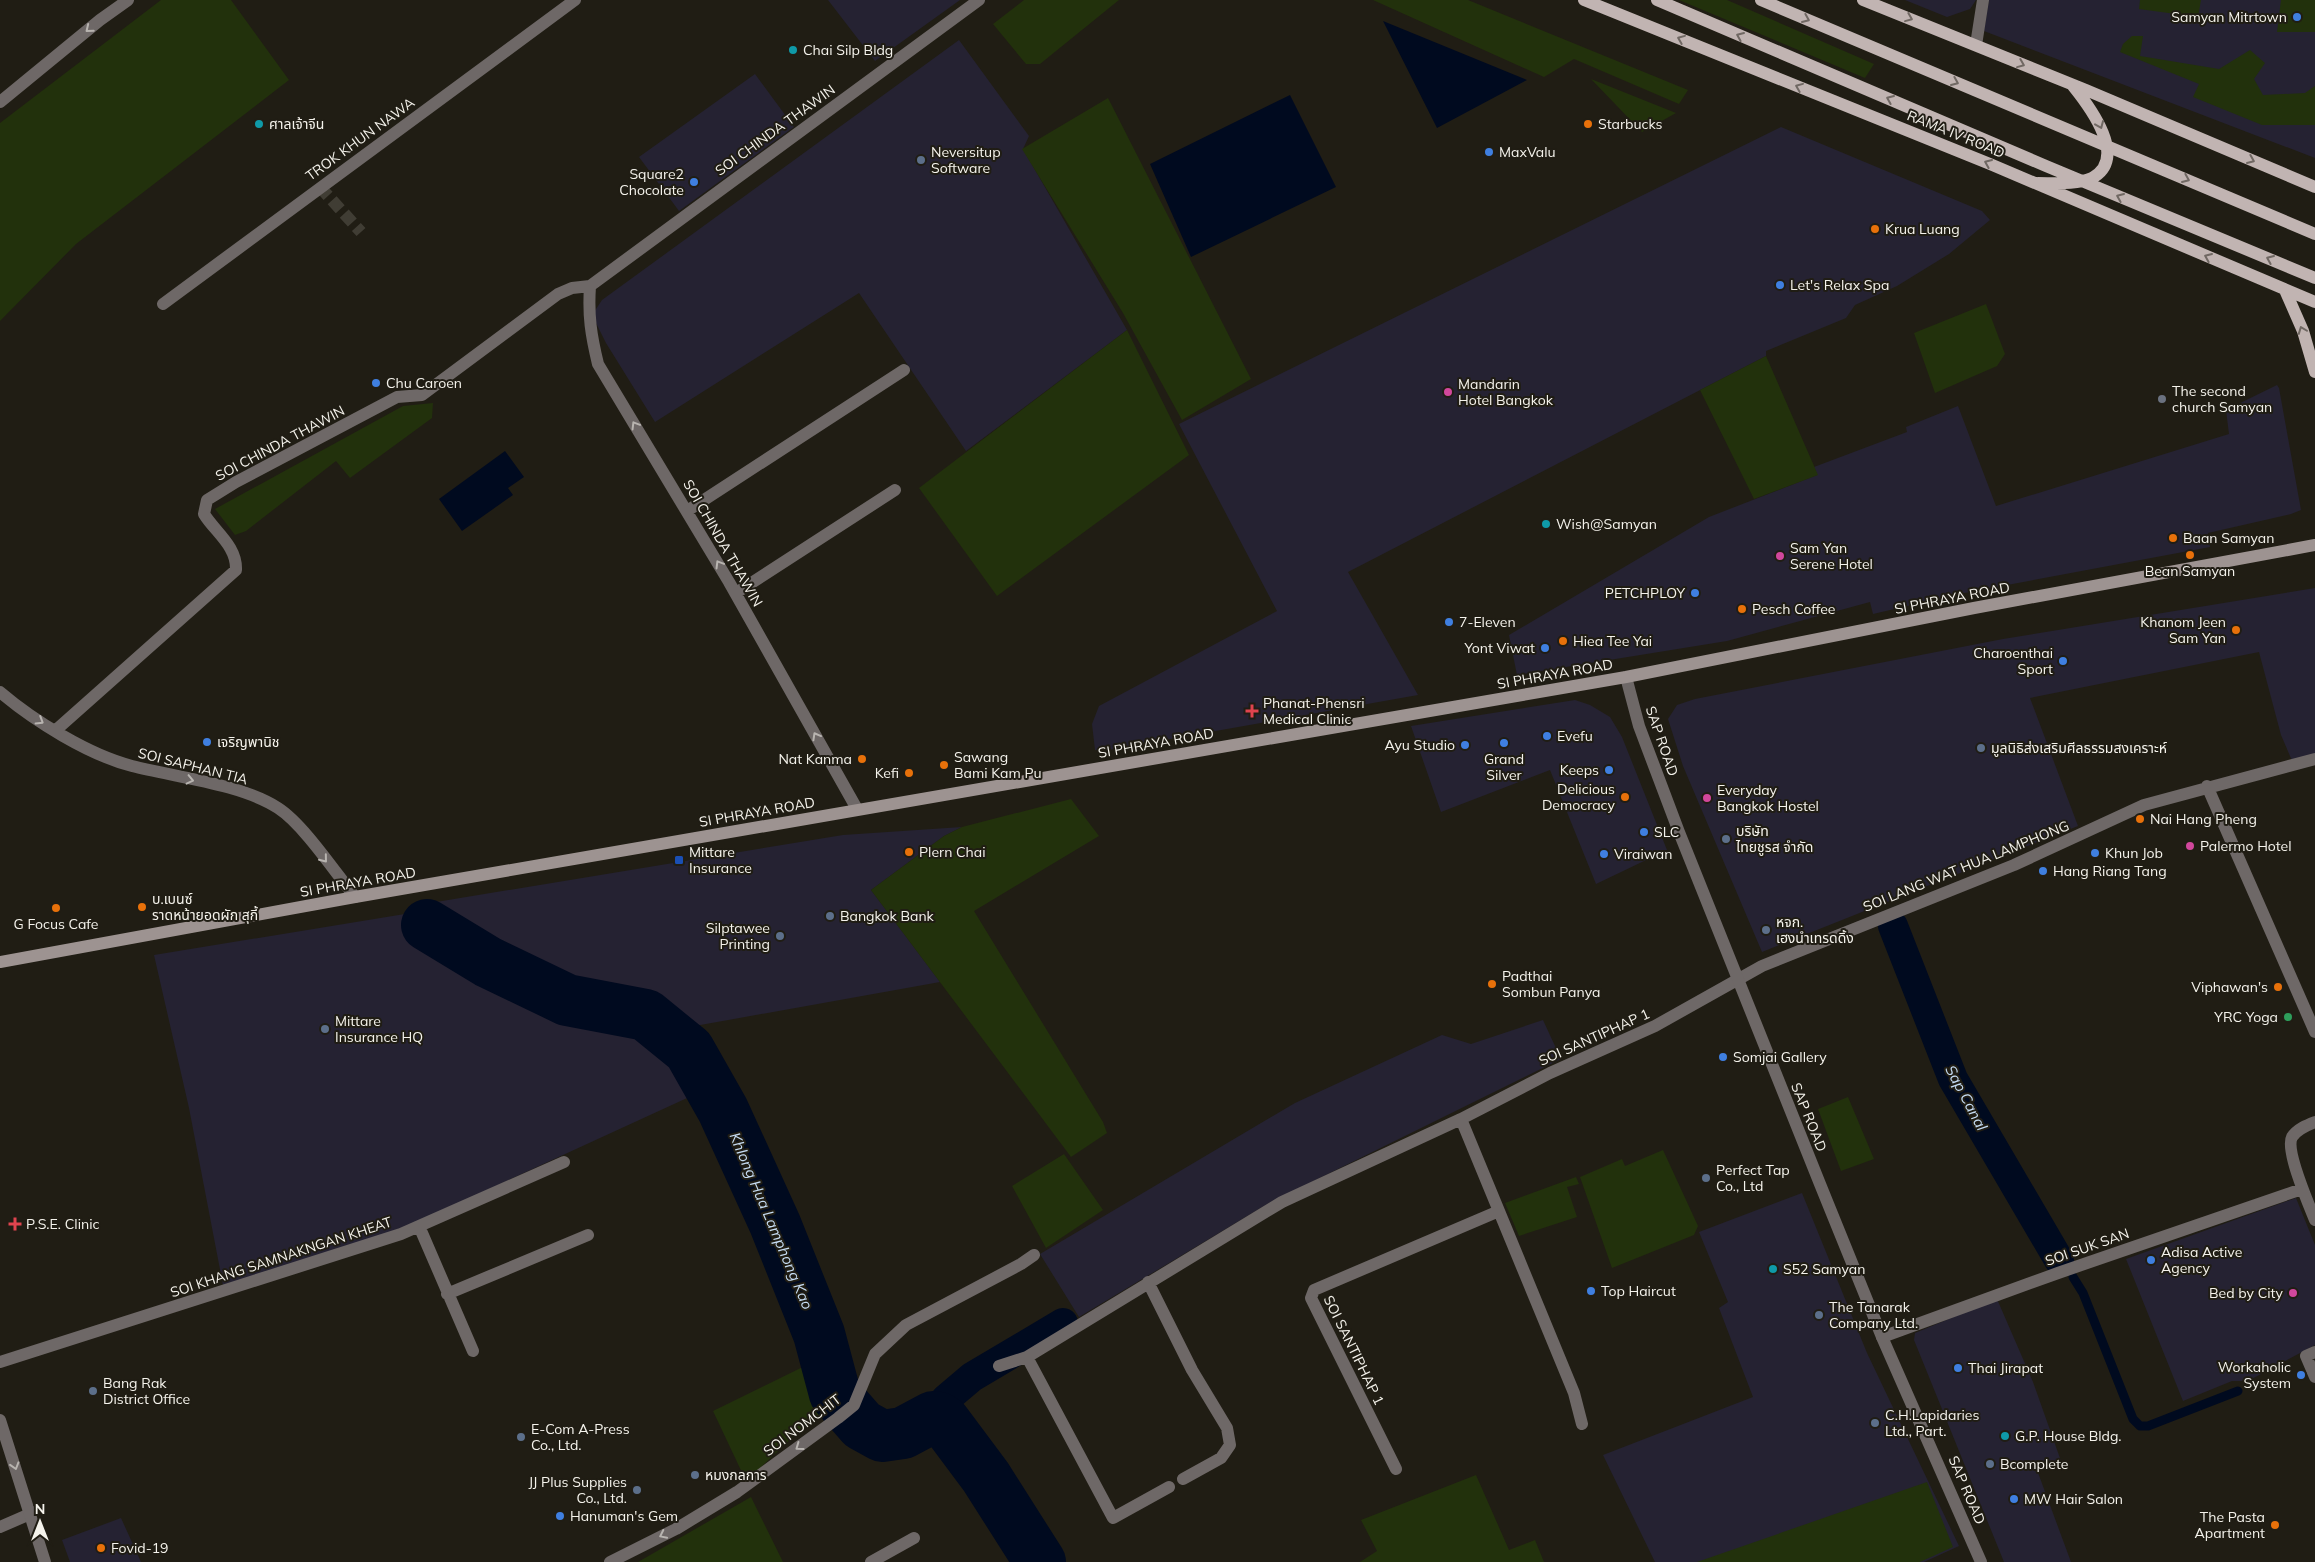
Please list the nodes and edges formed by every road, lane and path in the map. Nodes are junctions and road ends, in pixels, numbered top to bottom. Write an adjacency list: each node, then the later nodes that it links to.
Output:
1 (128, 0): 11 (street, one-way to 11)
2 (575, 0): 21 (street, TROK KHUN NAWA)
3 (979, 0): 18 (street, SOI CHINDA THAWIN)
4 (1584, 0): 14 (main road, RAMA IV ROAD, one-way to 4)
5 (1657, 0): 17 (main road, RAMA IV ROAD, one-way to 5)
6 (1761, 0): 16 (main road, one-way to 16)
7 (1864, 0): 9 (main road, one-way to 9)
8 (1983, 0): 9 (street)
9 (1976, 45): 10 (main road, one-way to 10)
10 (2073, 85): 12 (main road, one-way to 12); 14 (main road, one-way to 14)
11 (0, 102)
12 (2295, 178): 13 (main road); 15 (main road)
13 (2315, 180)
14 (2033, 182): 19 (main road, RAMA IV ROAD, one-way to 14)
15 (2315, 187)
16 (2315, 234)
17 (2315, 278)
18 (590, 286): 25 (street, SOI CHINDA THAWIN, one-way to 18); 30 (street, SOI CHINDA THAWIN)
19 (2285, 290): 20 (main road, RAMA IV ROAD); 23 (main road, one-way to 19)
20 (2315, 302)
21 (163, 304)
22 (904, 370): 25 (street)
23 (2315, 372)
24 (895, 490): 27 (street)
25 (688, 511): 27 (street, SOI CHINDA THAWIN, one-way to 25)
26 (2315, 545): 28 (main road, SI PHRAYA ROAD)
27 (736, 593): 33 (street, SOI CHINDA THAWIN, one-way to 27)
28 (1626, 678): 33 (main road, SI PHRAYA ROAD); 36 (street, SAP ROAD)
29 (0, 692): 30 (street, SOI SAPHAN TIA, one-way to 30)
30 (56, 730): 34 (street, SOI SAPHAN TIA, one-way to 34)
31 (2315, 759): 32 (street, SOI LANG WAT HUA LAMPHONG)
32 (2207, 786): 36 (street, SOI LANG WAT HUA LAMPHONG); 37 (street)
33 (857, 809): 34 (main road, SI PHRAYA ROAD)
34 (355, 897): 35 (main road, SI PHRAYA ROAD)
35 (0, 962)
36 (1738, 980): 38 (street, SOI SANTIPHAP 1); 49 (street, SAP ROAD)
37 (2315, 1032)
38 (1461, 1119): 42 (street); 47 (street, SOI SANTIPHAP 1)
39 (2315, 1122): 41 (street)
40 (564, 1162): 44 (street, SOI KHANG SAMNAKNGAN KHEAT)
41 (2302, 1189): 43 (street); 49 (street, SOI SUK SAN)
42 (1499, 1211): 57 (street); 58 (street, SOI SANTIPHAP 1)
43 (2315, 1220)
44 (419, 1226): 48 (street); 53 (street, SOI KHANG SAMNAKNGAN KHEAT)
45 (588, 1235): 48 (street)
46 (1034, 1255): 65 (street, SOI NOMCHIT, one-way to 65)
47 (1148, 1282): 52 (street, SOI SANTIPHAP 1); 59 (street)
48 (447, 1294): 50 (street)
49 (1882, 1337): 67 (street, SAP ROAD)
50 (473, 1351)
51 (2315, 1352): 55 (street)
52 (1027, 1358): 54 (street, SOI SANTIPHAP 1); 60 (street)
53 (0, 1362)
54 (999, 1366)
55 (2315, 1377)
56 (0, 1420): 61 (street, one-way to 61)
57 (1582, 1424)
58 (1396, 1469)
59 (1183, 1479)
60 (1169, 1487)
61 (30, 1514): 62 (street); 64 (street)
62 (0, 1527)
63 (914, 1538): 66 (street)
64 (45, 1562)
65 (610, 1562)
66 (871, 1562)
67 (1981, 1562)

